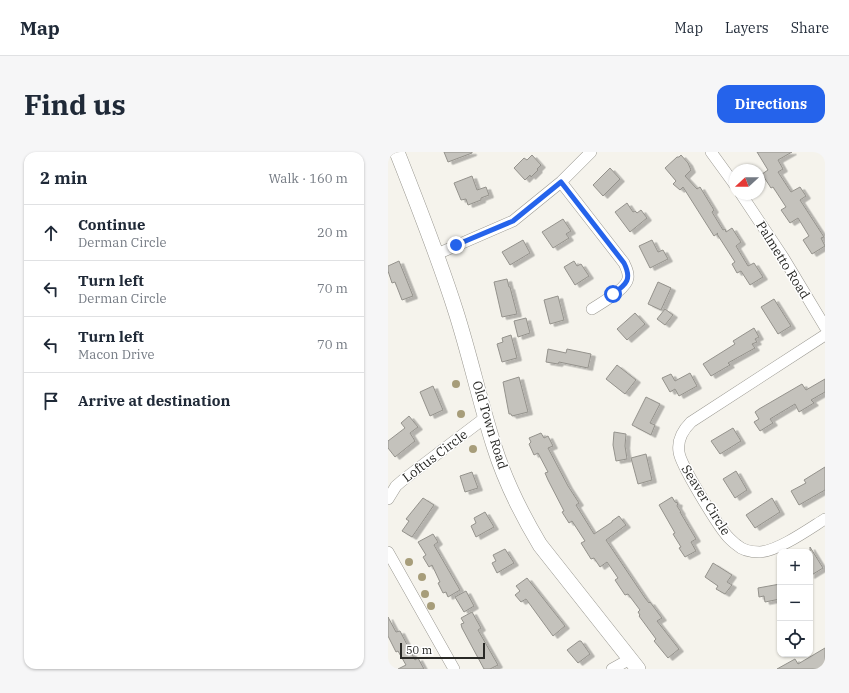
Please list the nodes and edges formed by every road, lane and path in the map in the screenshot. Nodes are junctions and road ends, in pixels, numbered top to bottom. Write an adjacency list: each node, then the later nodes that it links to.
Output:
1 (397, 152): 7 (main road, Old Town Road)
2 (591, 152): 5 (street)
3 (711, 152): 4 (street)
4 (729, 177)
5 (561, 182): 7 (street); 8 (street)
6 (745, 200): 9 (street, Palmetto Road)
7 (437, 254): 11 (main road, Old Town Road)
8 (592, 309)
9 (825, 327)
10 (825, 336): 13 (street, Seaver Circle)
11 (486, 417): 12 (street, Loftus Circle); 15 (main road, Old Town Road)
12 (388, 499)
13 (825, 519)
14 (388, 552): 16 (street)
15 (634, 664): 17 (street)
16 (454, 669)
17 (612, 669)

